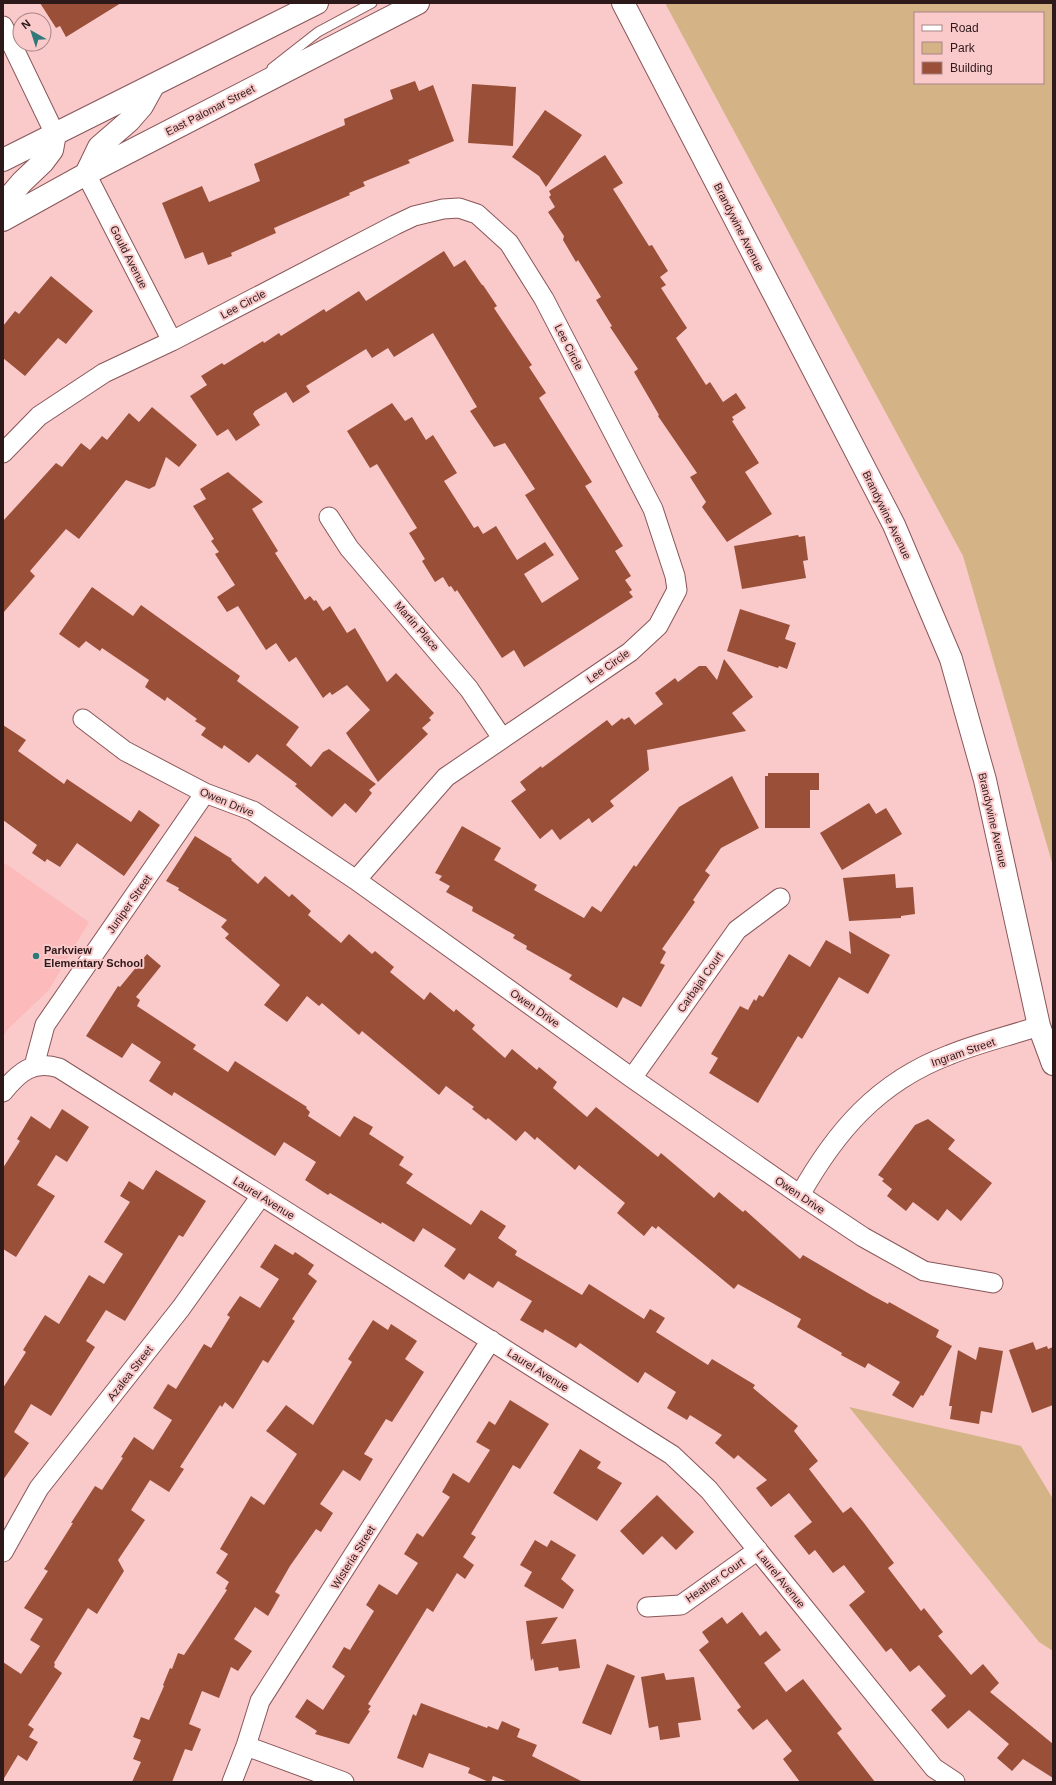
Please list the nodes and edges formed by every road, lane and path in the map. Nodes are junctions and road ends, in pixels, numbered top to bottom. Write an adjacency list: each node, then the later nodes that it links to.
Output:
1 (317, 3): 6 (street)
2 (372, 3): 7 (lane)
3 (418, 3): 7 (street, East Palomar Street)
4 (623, 3): 21 (street, Brandywine Avenue)
5 (3, 26): 8 (street)
6 (153, 86): 8 (street); 10 (street)
7 (235, 97): 10 (street, East Palomar Street)
8 (55, 134): 9 (street); 11 (street)
9 (3, 160)
10 (86, 174): 12 (street, East Palomar Street); 13 (street, Gould Avenue)
11 (3, 204)
12 (3, 220)
13 (172, 341): 14 (street, Lee Circle); 17 (street, Lee Circle)
14 (3, 453)
15 (329, 517): 17 (street, Martin Place)
16 (83, 719): 18 (street, Owen Drive)
17 (502, 738): 19 (street, Lee Circle)
18 (205, 793): 19 (street, Owen Drive); 23 (street, Juniper Street)
19 (356, 880): 24 (street, Owen Drive)
20 (780, 898): 24 (street, Carbajal Court)
21 (1039, 1026): 22 (street, Brandywine Avenue); 26 (street, Ingram Street)
22 (1053, 1064)
23 (34, 1066): 25 (street); 27 (street, Laurel Avenue)
24 (632, 1078): 26 (street, Owen Drive)
25 (3, 1092)
26 (800, 1195): 28 (street, Owen Drive)
27 (261, 1196): 29 (street, Laurel Avenue); 30 (street, Azalea Street)
28 (993, 1284)
29 (491, 1340): 31 (street, Laurel Avenue); 34 (street, Wisteria Street)
30 (8, 1530): 32 (street, Azalea Street)
31 (758, 1550): 33 (street, Heather Court); 37 (street, Laurel Avenue)
32 (3, 1552)
33 (647, 1607)
34 (246, 1746): 35 (street, Wisteria Street); 36 (street)
35 (232, 1782)
36 (344, 1782)
37 (955, 1782)

